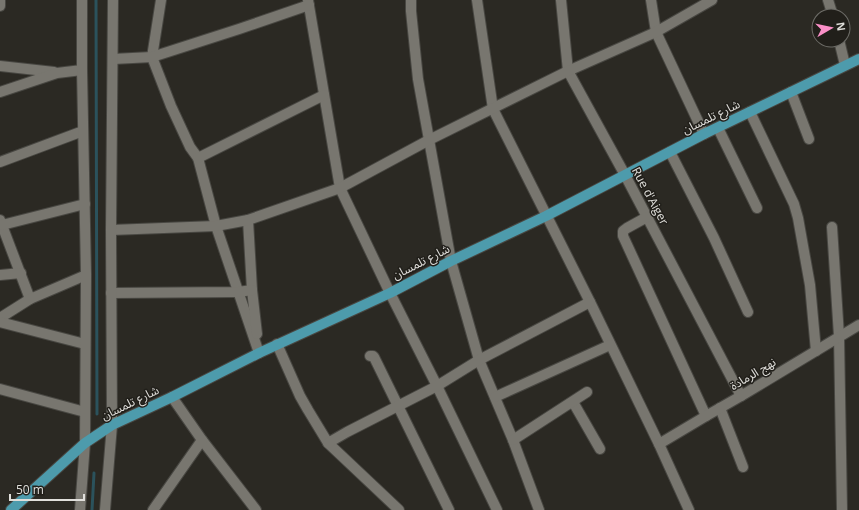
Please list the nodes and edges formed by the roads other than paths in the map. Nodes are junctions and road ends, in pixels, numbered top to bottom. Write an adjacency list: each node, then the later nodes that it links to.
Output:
1 (0, 0): 11 (street)
2 (82, 0): 19 (street)
3 (113, 0): 15 (street)
4 (161, 0): 14 (street)
5 (412, 0): 30 (street)
6 (477, 0): 25 (street)
7 (561, 0): 20 (street, Rue d'Aiger)
8 (651, 0): 12 (street)
9 (712, 0): 12 (street)
10 (309, 2): 14 (street); 24 (street)
11 (0, 6)
12 (656, 32): 20 (street); 29 (street)
13 (841, 48): 18 (street)
14 (152, 58): 15 (street); 33 (street)
15 (112, 59): 45 (street)
16 (859, 59): 18 (main road, شارع تلمسان)
17 (0, 66): 21 (street)
18 (845, 66): 23 (main road, شارع تلمسان)
19 (82, 70): 21 (street); 28 (street)
20 (568, 71): 25 (street); 35 (street, Rue d'Aiger)
21 (57, 73): 22 (street)
22 (0, 92)
23 (791, 92): 26 (main road, شارع تلمسان); 31 (street)
24 (324, 96): 33 (street); 36 (street)
25 (493, 108): 30 (street); 39 (street)
26 (750, 112): 27 (main road, شارع تلمسان); 64 (street)
27 (718, 128): 29 (main road, شارع تلمسان); 38 (street)
28 (83, 131): 34 (street); 37 (street)
29 (704, 134): 32 (main road, شارع تلمسان)
30 (429, 140): 36 (street); 46 (street)
31 (809, 140)
32 (670, 152): 35 (main road, شارع تلمسان); 56 (street)
33 (198, 158): 43 (street)
34 (0, 162)
35 (625, 175): 39 (main road, شارع تلمسان); 40 (street, Rue d'Aiger)
36 (340, 188): 41 (street); 52 (street)
37 (85, 204): 42 (street); 49 (street)
38 (758, 208)
39 (546, 216): 46 (main road, شارع تلمسان); 55 (street)
40 (646, 217): 72 (street, Rue d'Aiger); 78 (street)
41 (248, 220): 43 (street); 50 (street)
42 (1, 222): 47 (street)
43 (216, 226): 45 (street); 51 (street)
44 (832, 227): 60 (street)
45 (111, 230): 53 (street)
46 (451, 261): 52 (main road, شارع تلمسان); 67 (street)
47 (21, 273): 48 (street); 54 (street)
48 (0, 275)
49 (86, 275): 54 (street); 61 (street)
50 (252, 290): 51 (street); 65 (street)
51 (238, 292): 53 (street); 65 (street)
52 (390, 293): 62 (main road, شارع تلمسان); 68 (street)
53 (111, 294): 79 (street)
54 (30, 298): 57 (street)
55 (590, 302): 63 (street); 67 (street)
56 (748, 312)
57 (0, 318)
58 (0, 322): 61 (street)
59 (859, 325): 60 (street, نهج الرمادة)
60 (839, 336): 64 (street, نهج الرمادة); 97 (street)
61 (85, 344): 77 (street)
62 (277, 344): 65 (main road, شارع تلمسان); 83 (street)
63 (610, 345): 71 (street); 84 (street)
64 (816, 351): 72 (street, نهج الرمادة)
65 (259, 353): 73 (main road, شارع تلمسان)
66 (370, 356): 75 (street)
67 (479, 360): 68 (street); 71 (street)
68 (437, 386): 75 (street); 94 (street)
69 (0, 390): 77 (street)
70 (587, 392): 74 (street)
71 (495, 396): 81 (street)
72 (742, 396): 76 (street, نهج الرمادة)
73 (172, 397): 79 (main road, شارع تلمسان); 80 (street)
74 (573, 402): 81 (street); 85 (street)
75 (398, 405): 83 (street); 93 (street)
76 (720, 408): 78 (street, نهج الرمادة); 86 (street)
77 (85, 412): 82 (street)
78 (706, 416): 84 (street, نهج الرمادة)
79 (112, 425): 82 (main road, شارع تلمسان); 89 (street)
80 (202, 440): 90 (street); 91 (street)
81 (513, 440): 95 (street)
82 (85, 443): 87 (main road, شارع تلمسان); 88 (street)
83 (328, 443): 92 (street)
84 (659, 444): 96 (street)
85 (600, 449)
86 (744, 467)
87 (11, 510)
88 (80, 510)
89 (105, 510)
90 (153, 510)
91 (256, 510)
92 (399, 510)
93 (449, 510)
94 (497, 510)
95 (539, 510)
96 (689, 510)
97 (842, 510)

